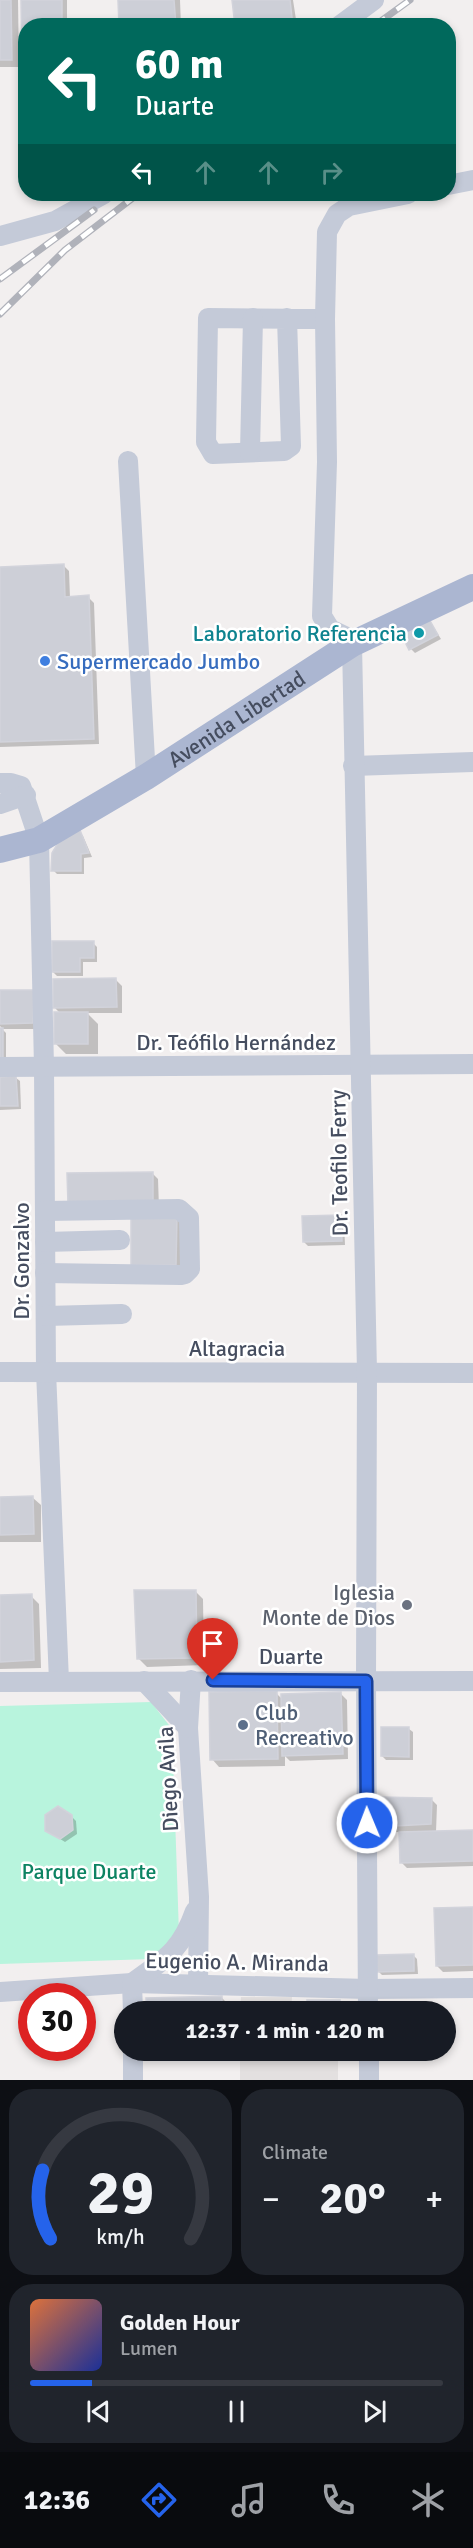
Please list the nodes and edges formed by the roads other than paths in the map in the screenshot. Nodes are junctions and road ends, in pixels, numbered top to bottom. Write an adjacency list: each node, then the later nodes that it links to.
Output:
1 (374, 0): 2 (street)
2 (350, 18)
3 (473, 180): 4 (street)
4 (456, 183)
5 (91, 201): 7 (street)
6 (374, 201): 10 (street)
7 (0, 236)
8 (253, 318): 9 (street); 11 (street); 11 (street)
9 (286, 318): 10 (street); 11 (street)
10 (326, 319): 14 (street)
11 (250, 452)
12 (128, 461): 17 (street)
13 (473, 587): 14 (main road, Avenida Libertad)
14 (352, 645): 16 (street, Dr. Teofilo Ferry); 17 (main road, Avenida Libertad)
15 (473, 762): 16 (street)
16 (352, 766): 24 (street, Dr. Teofilo Ferry)
17 (146, 777): 21 (main road, Avenida Libertad)
18 (0, 783): 19 (street)
19 (26, 795): 20 (street); 21 (street, Dr. Gonzalvo)
20 (0, 804)
21 (39, 840): 22 (main road, Avenida Libertad); 26 (street, Dr. Gonzalvo)
22 (0, 850)
23 (473, 1064): 24 (street, Dr. Teófilo Hernández)
24 (361, 1066): 26 (street, Dr. Teófilo Hernández); 35 (street, Dr. Teofilo Ferry)
25 (0, 1067): 26 (street, Dr. Teófilo Hernández)
26 (44, 1067): 27 (street, Dr. Gonzalvo)
27 (45, 1211): 29 (street, Dr. Gonzalvo); 30 (street)
28 (120, 1240): 29 (street)
29 (45, 1242): 30 (street, Dr. Gonzalvo)
30 (45, 1273): 32 (street, Dr. Gonzalvo)
31 (122, 1314): 32 (street)
32 (46, 1316): 33 (street, Dr. Gonzalvo)
33 (46, 1371): 34 (street, Altagracia); 35 (street, Altagracia); 39 (street, Dr. Gonzalvo)
34 (0, 1372)
35 (367, 1372): 36 (street, Altagracia); 40 (street, Dr. Teofilo Ferry)
36 (473, 1373)
37 (144, 1680): 38 (street, Duarte); 39 (street, Duarte); 43 (street)
38 (191, 1680): 40 (street, Duarte); 43 (street, Diego Avila)
39 (59, 1681): 42 (street, Duarte)
40 (366, 1681): 41 (street, Duarte); 48 (street, Dr. Teofilo Ferry)
41 (473, 1681)
42 (0, 1682)
43 (188, 1728): 44 (street, Diego Avila)
44 (199, 1897): 45 (street); 46 (street, Diego Avila)
45 (132, 1983): 46 (street, Eugenio A. Miranda); 49 (street, Eugenio A. Miranda); 50 (street)
46 (198, 1984): 48 (street, Eugenio A. Miranda)
47 (473, 1988): 48 (street, Eugenio A. Miranda)
48 (368, 1989): 51 (street, Dr. Teofilo Ferry)
49 (0, 1992)
50 (133, 2001)
51 (368, 2001)
52 (133, 2061): 54 (street)
53 (369, 2061): 55 (street)
54 (133, 2080)
55 (369, 2080)

